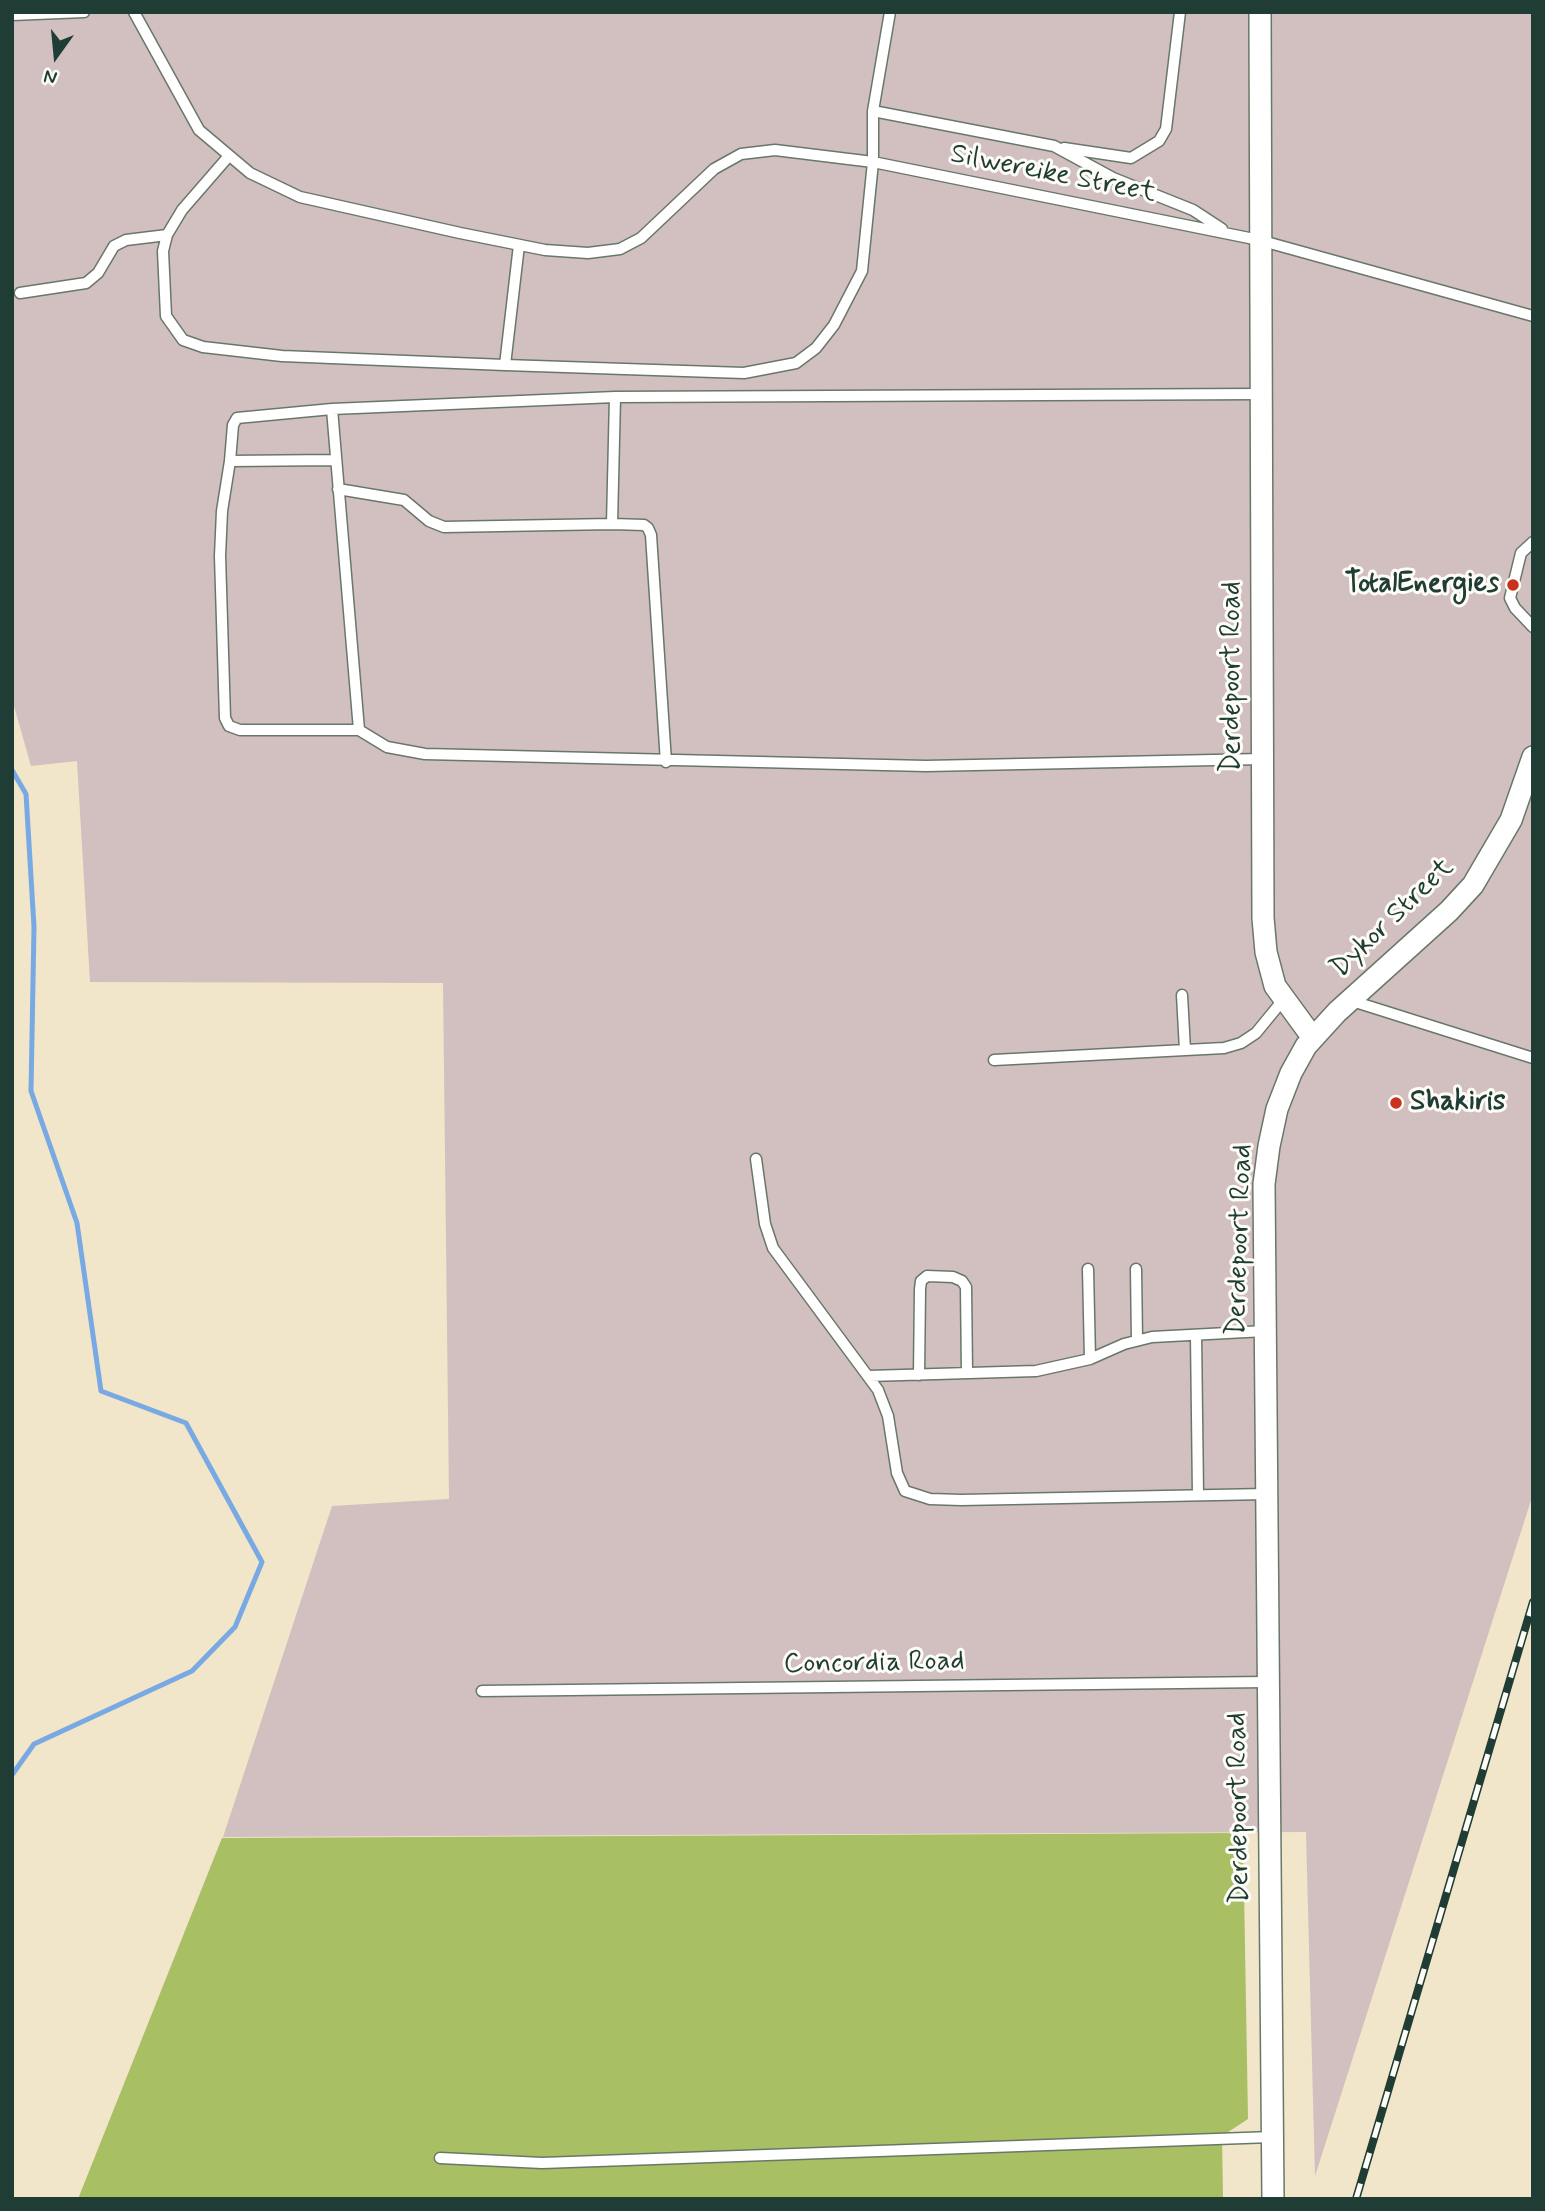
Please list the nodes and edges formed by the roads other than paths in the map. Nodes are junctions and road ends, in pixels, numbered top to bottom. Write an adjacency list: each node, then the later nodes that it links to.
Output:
1 (84, 12): 6 (lane)
2 (134, 12): 9 (lane, Silwereike Street)
3 (890, 12): 7 (lane)
4 (1180, 12): 8 (lane)
5 (1260, 12): 13 (street, Derdepoort Road)
6 (12, 15)
7 (873, 111): 8 (lane); 10 (lane)
8 (1054, 146): 11 (lane)
9 (228, 156): 12 (lane); 14 (lane, Silwereike Street)
10 (873, 162): 11 (lane, Silwereike Street); 14 (lane, Silwereike Street); 17 (lane)
11 (1229, 234): 13 (lane, Silwereike Street)
12 (167, 235): 15 (lane); 17 (lane)
13 (1259, 240): 16 (lane, Silwereike Street); 18 (street, Derdepoort Road)
14 (519, 245): 17 (lane)
15 (20, 293)
16 (1533, 316)
17 (505, 365)
18 (1260, 394): 19 (lane); 29 (street, Derdepoort Road)
19 (615, 397): 20 (lane); 24 (lane)
20 (332, 409): 21 (lane); 22 (lane)
21 (334, 460): 22 (lane); 23 (lane)
22 (229, 461): 27 (lane)
23 (338, 489): 24 (lane); 27 (lane)
24 (612, 524): 30 (lane)
25 (1533, 542): 26 (lane)
26 (1533, 627)
27 (359, 730): 30 (lane)
28 (1533, 757): 33 (street, Dykor Street)
29 (1262, 759): 30 (lane); 32 (street, Derdepoort Road)
30 (666, 762)
31 (1182, 995): 35 (lane)
32 (1283, 1000): 34 (street, Derdepoort Road); 35 (lane)
33 (1349, 1000): 34 (street, Dykor Street); 36 (lane)
34 (1313, 1038): 41 (street, Derdepoort Road)
35 (1185, 1050): 37 (lane)
36 (1533, 1058)
37 (994, 1060)
38 (756, 1159): 47 (lane)
39 (1088, 1269): 44 (lane)
40 (1136, 1269): 43 (lane)
41 (1265, 1331): 42 (lane); 48 (street, Derdepoort Road)
42 (1196, 1335): 43 (lane); 49 (lane)
43 (1137, 1340): 44 (lane)
44 (1090, 1359): 45 (lane)
45 (967, 1373): 46 (lane); 46 (lane)
46 (919, 1375): 47 (lane)
47 (869, 1376): 49 (lane)
48 (1266, 1494): 49 (lane); 50 (street, Derdepoort Road)
49 (1198, 1495)
50 (1267, 1682): 51 (lane, Concordia Road); 52 (street, Derdepoort Road)
51 (482, 1691)
52 (1272, 2137): 53 (lane); 54 (street, Derdepoort Road)
53 (440, 2158)
54 (1273, 2199)

